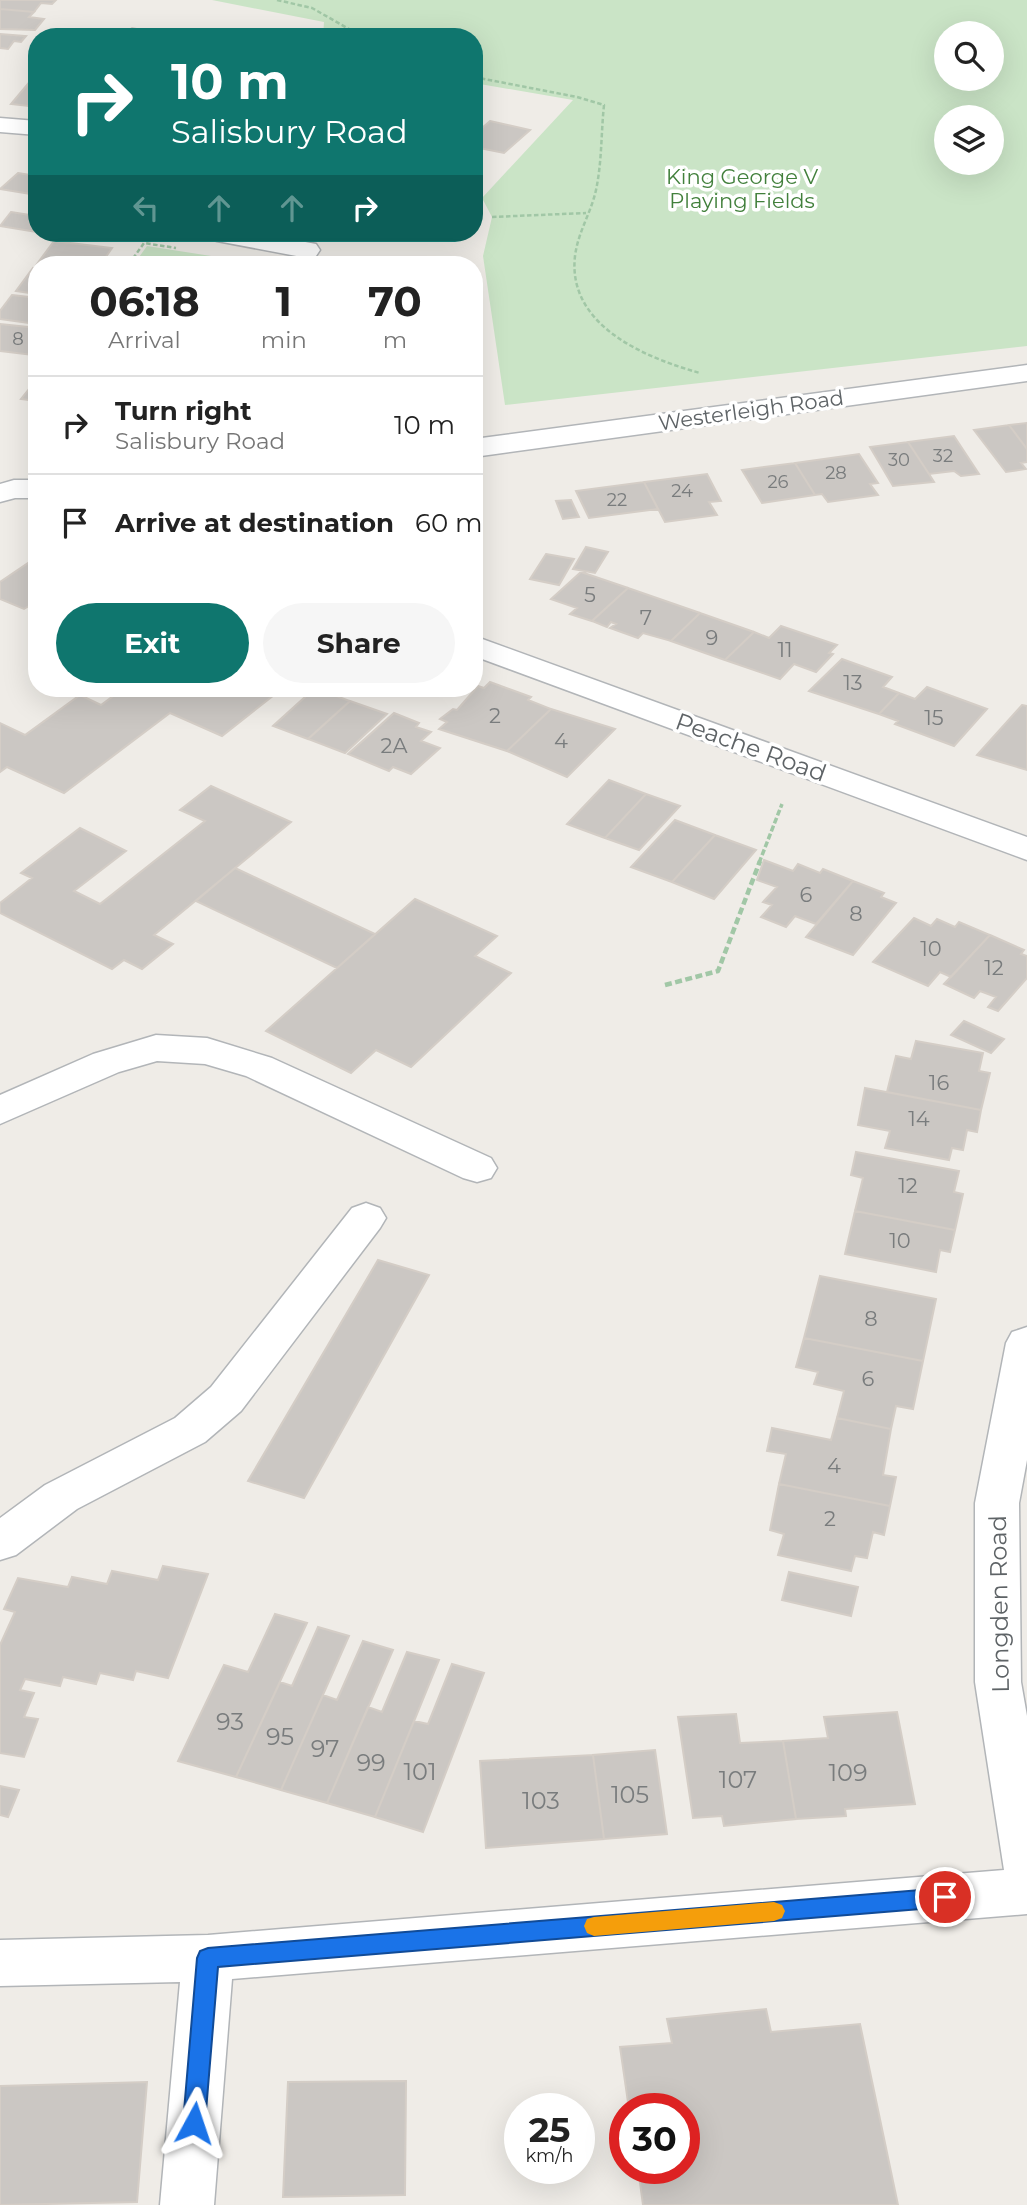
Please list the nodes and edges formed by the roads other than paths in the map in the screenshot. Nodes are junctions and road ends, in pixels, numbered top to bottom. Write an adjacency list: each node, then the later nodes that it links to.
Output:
1 (0, 125): 2 (street)
2 (28, 127)
3 (268, 242): 4 (street)
4 (309, 249)
5 (1027, 373): 6 (street, Westerleigh Road)
6 (483, 447)
7 (483, 648): 8 (street, Peache Road)
8 (1027, 849)
9 (0, 1111): 10 (street)
10 (477, 1168)
11 (366, 1218): 13 (street)
12 (1027, 1343): 14 (street, Longden Road)
13 (0, 1542)
14 (1027, 1866)
15 (1027, 1891): 16 (street)
16 (208, 1958): 17 (street); 18 (street)
17 (0, 1963)
18 (187, 2205)

